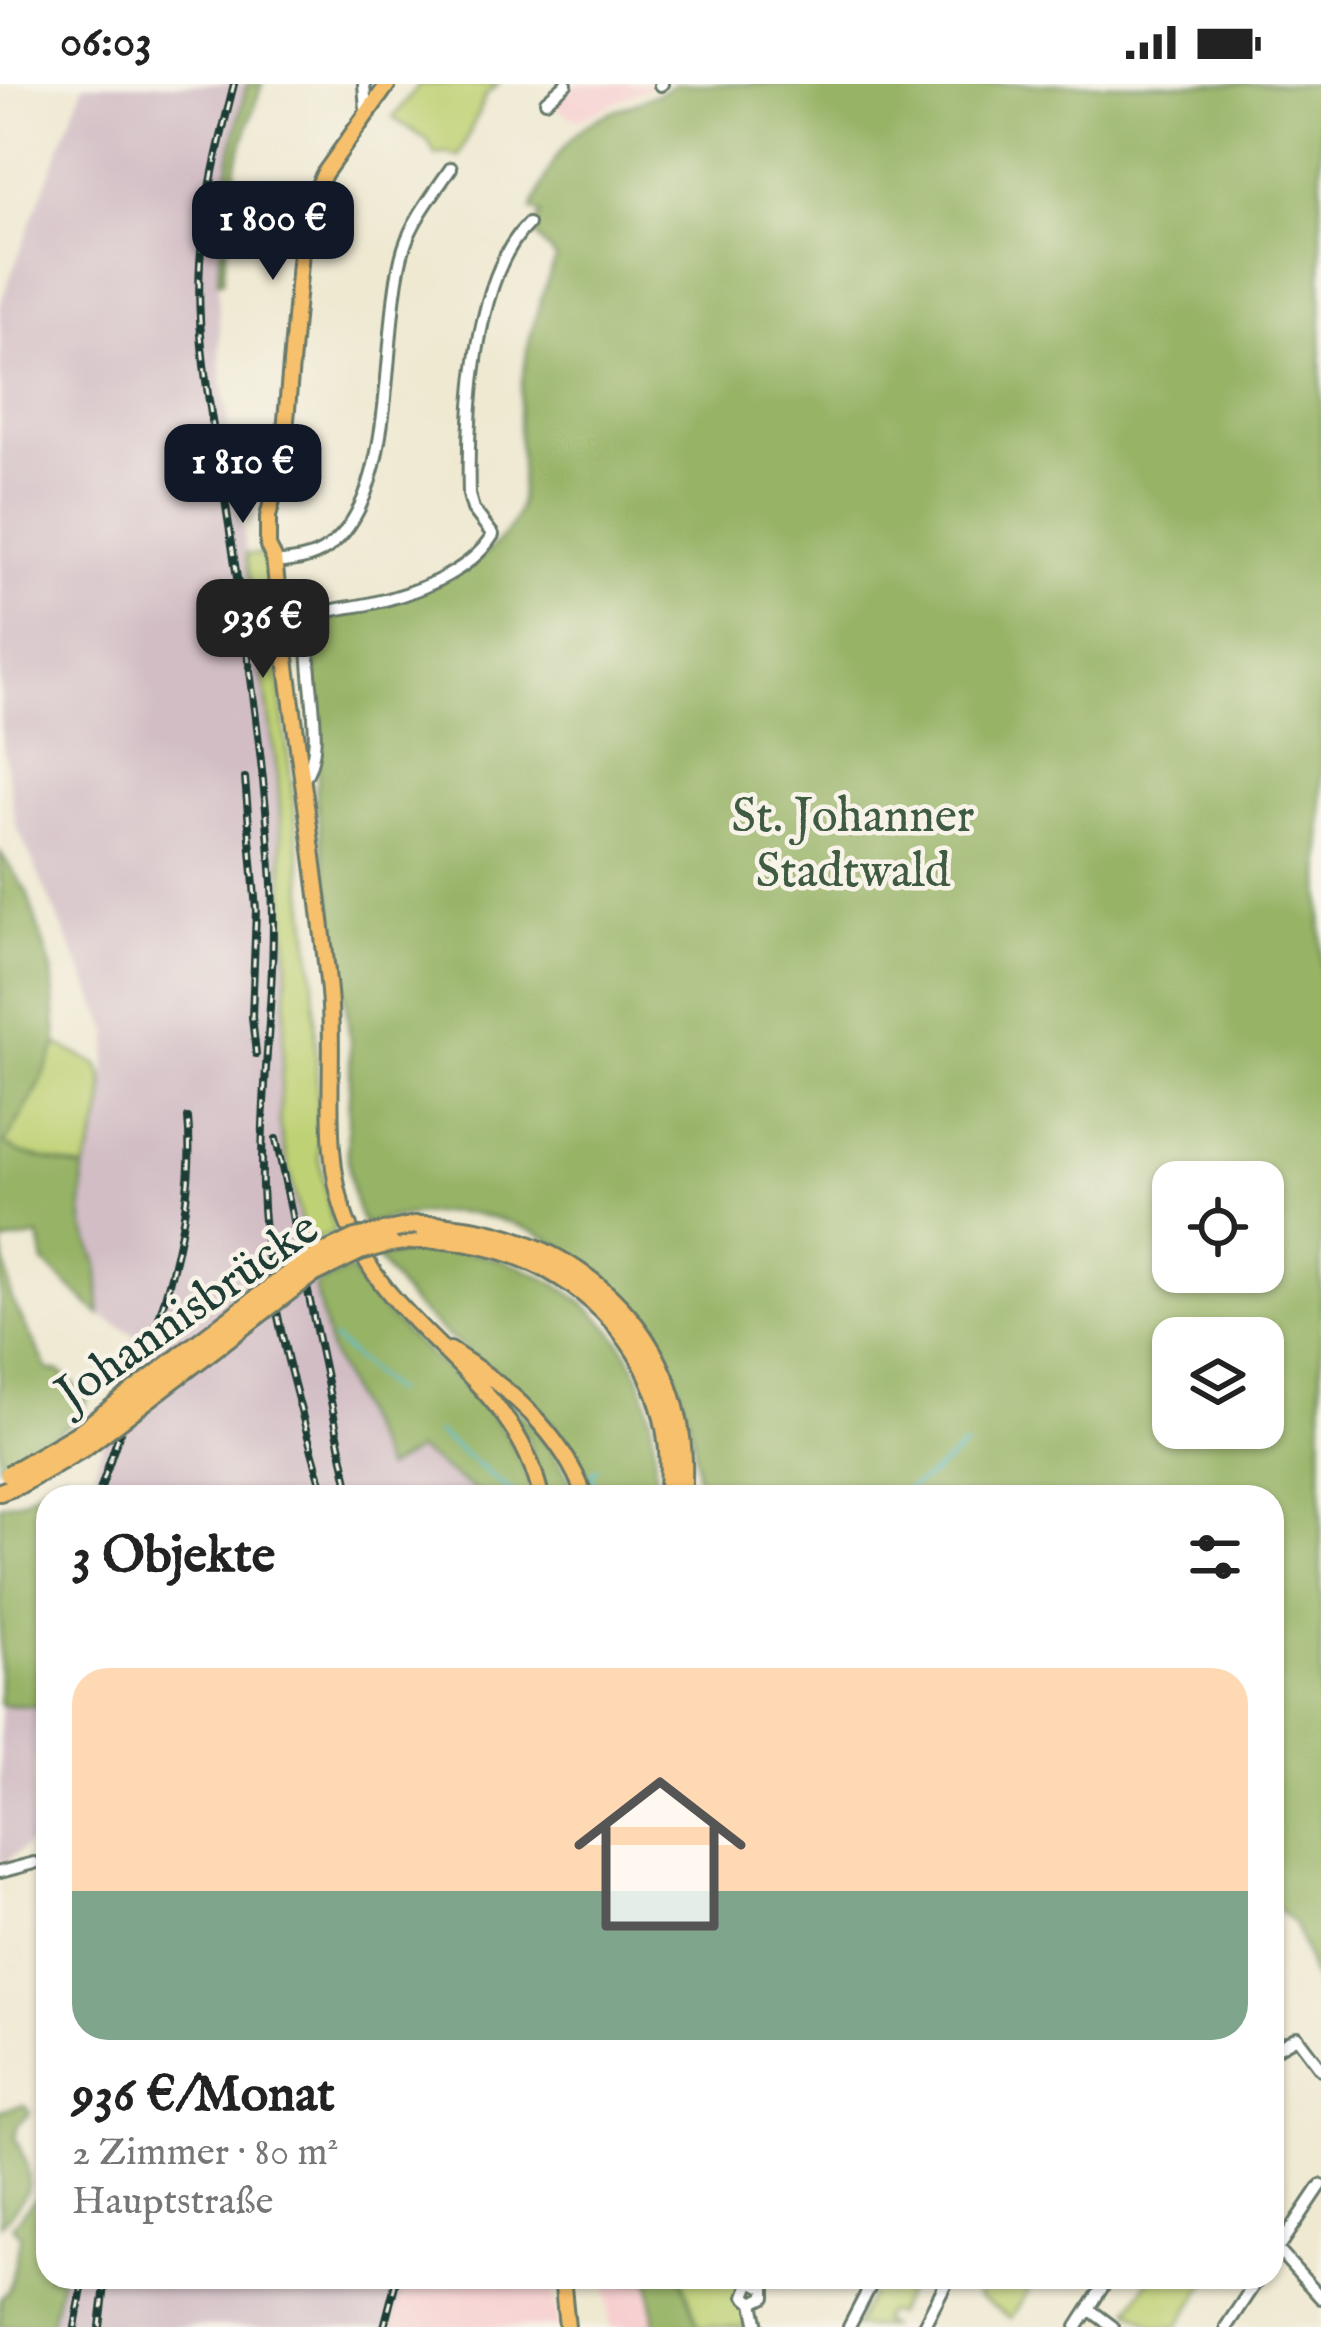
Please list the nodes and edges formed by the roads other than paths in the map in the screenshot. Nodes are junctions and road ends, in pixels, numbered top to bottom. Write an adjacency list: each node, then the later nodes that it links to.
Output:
1 (364, 84): 5 (street)
2 (388, 84): 5 (main road)
3 (566, 84): 4 (street)
4 (546, 101)
5 (367, 110): 8 (main road)
6 (451, 168): 8 (street)
7 (528, 224): 9 (street)
8 (274, 561): 9 (main road)
9 (302, 782): 10 (main road)
10 (435, 1342): 12 (main road); 13 (main road)
11 (10, 1479): 14 (highway, Johannisbrücke, bridge); 15 (highway, Johannisbrücke, bridge); 16 (highway)
12 (538, 1485)
13 (579, 1485)
14 (667, 1485)
15 (682, 1485)
16 (0, 1492)
17 (34, 1863): 18 (street)
18 (0, 1872)
19 (1284, 2044): 20 (street)
20 (1321, 2069)
21 (1321, 2186): 22 (street)
22 (1284, 2241)
23 (1284, 2263): 31 (street)
24 (563, 2289): 34 (main road)
25 (745, 2289): 32 (street)
26 (766, 2289): 32 (street)
27 (869, 2289): 36 (street)
28 (943, 2289): 37 (street)
29 (1101, 2289): 33 (street)
30 (1251, 2289): 40 (street)
31 (1321, 2298)
32 (753, 2303): 35 (street)
33 (1088, 2309): 38 (street); 39 (street)
34 (568, 2327)
35 (758, 2327)
36 (849, 2327)
37 (923, 2327)
38 (1077, 2327)
39 (1113, 2327)
40 (1226, 2327)

